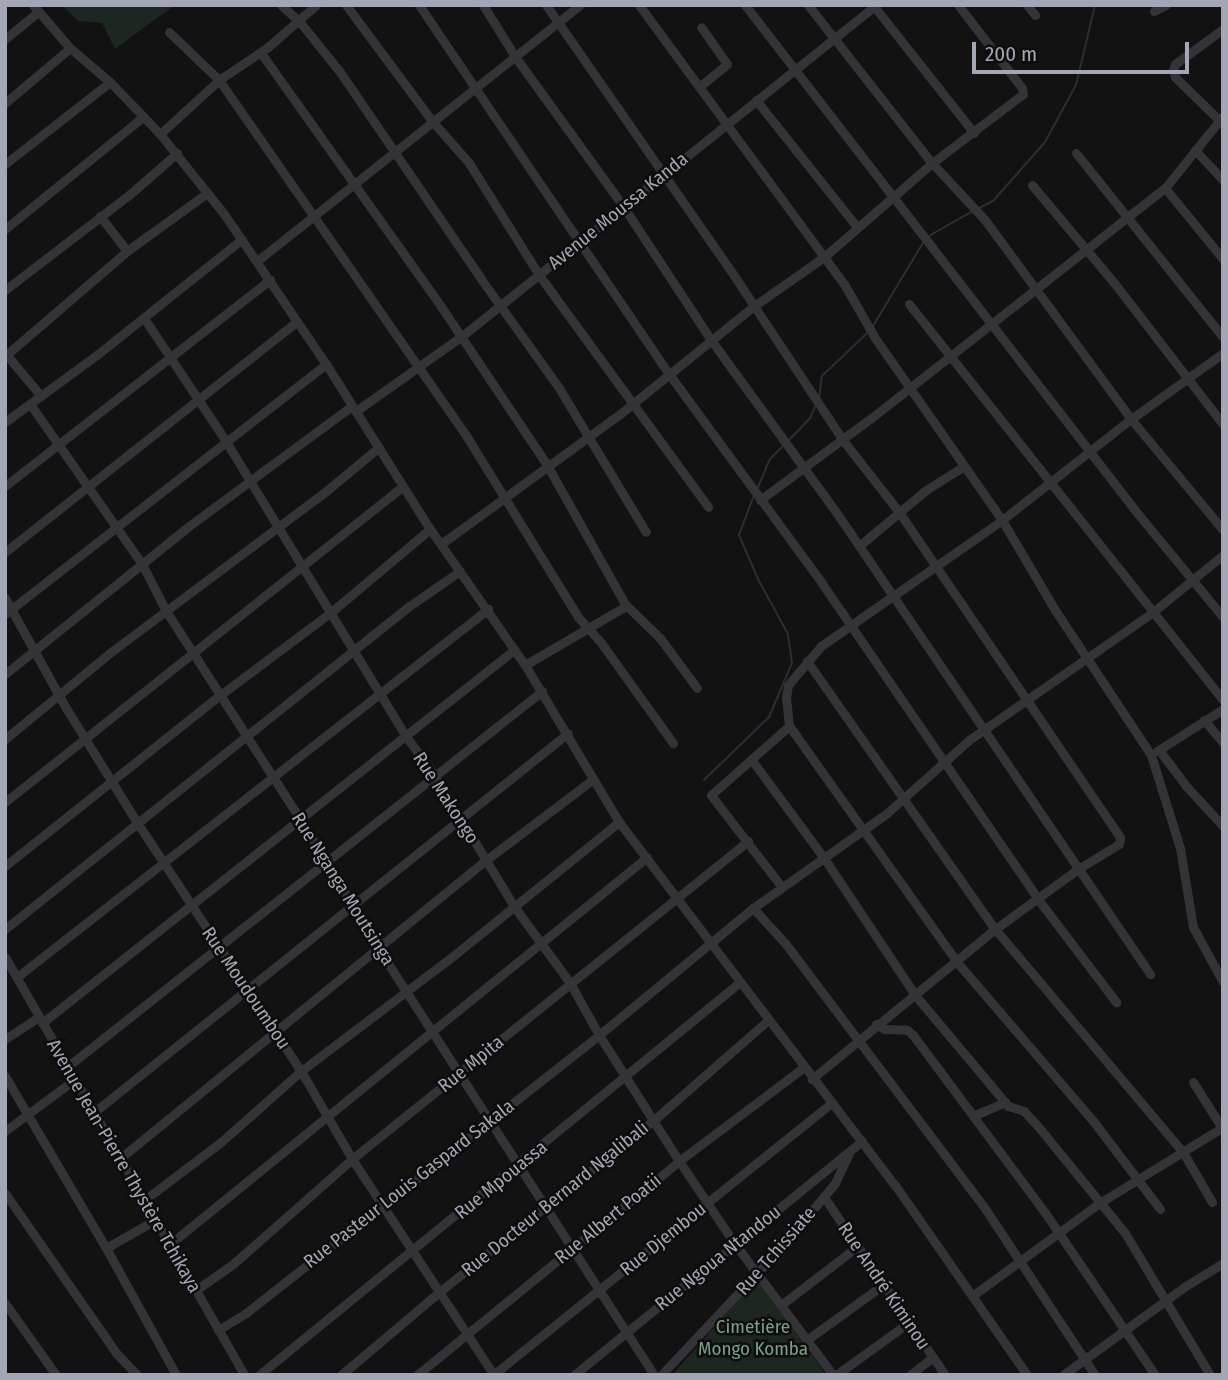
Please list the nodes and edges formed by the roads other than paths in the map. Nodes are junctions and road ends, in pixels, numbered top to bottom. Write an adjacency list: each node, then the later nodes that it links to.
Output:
1 (281, 5): 18 (street)
2 (316, 5): 18 (street)
3 (346, 5): 37 (street)
4 (419, 5): 32 (street)
5 (483, 5): 27 (street)
6 (546, 5): 19 (street)
7 (580, 5): 19 (street)
8 (639, 5): 31 (street)
9 (745, 5): 28 (street)
10 (808, 5): 23 (street)
11 (958, 5): 39 (street)
12 (1027, 5): 17 (street)
13 (1166, 5): 16 (street)
14 (874, 6): 23 (street, Avenue Moussa Kanda); 39 (street)
15 (36, 9): 24 (street); 25 (street)
16 (1154, 11)
17 (1035, 15)
18 (299, 21): 26 (street); 42 (street)
19 (558, 23): 27 (street); 47 (street)
20 (701, 27): 31 (street)
21 (1223, 29): 36 (street)
22 (169, 33): 29 (street)
23 (833, 38): 28 (street, Avenue Moussa Kanda); 45 (street)
24 (5, 39)
25 (70, 48): 30 (street); 34 (street)
26 (261, 52): 29 (street); 49 (street)
27 (516, 58): 32 (street); 54 (street)
28 (793, 69): 33 (street, Avenue Moussa Kanda); 53 (street)
29 (219, 80): 40 (street); 56 (street)
30 (110, 82): 35 (street); 46 (street)
31 (699, 87): 38 (street)
32 (477, 89): 37 (street); 61 (street)
33 (756, 100): 38 (street, Avenue Moussa Kanda); 58 (street)
34 (5, 103)
35 (143, 117): 40 (street); 59 (street)
36 (1222, 120): 41 (street)
37 (433, 122): 42 (street); 67 (street)
38 (728, 125): 47 (street, Avenue Moussa Kanda); 64 (street)
39 (974, 133): 45 (street)
40 (160, 134): 43 (street)
41 (1195, 150): 48 (street); 51 (street)
42 (393, 151): 49 (street); 71 (street)
43 (177, 153): 52 (street); 55 (street)
44 (1076, 153): 57 (street)
45 (932, 163): 53 (street); 69 (street)
46 (5, 164)
47 (663, 173): 54 (street, Avenue Moussa Kanda); 73 (street)
48 (1223, 180)
49 (353, 182): 56 (street); 77 (street)
50 (1032, 186): 63 (street)
51 (1165, 188): 57 (street); 65 (street)
52 (207, 193): 60 (street); 62 (street)
53 (893, 195): 58 (street); 76 (street)
54 (623, 206): 61 (street, Avenue Moussa Kanda); 79 (street)
55 (100, 216): 62 (street); 70 (street)
56 (315, 216): 66 (street); 85 (street)
57 (1126, 219): 63 (street); 78 (street)
58 (856, 227): 64 (street)
59 (5, 229)
60 (242, 239): 66 (street); 74 (street)
61 (578, 242): 67 (street, Avenue Moussa Kanda); 86 (street)
62 (127, 251): 81 (street)
63 (1084, 251): 69 (street); 87 (street)
64 (824, 257): 73 (street); 88 (street)
65 (1223, 259)
66 (257, 261): 68 (street)
67 (539, 275): 71 (street, Avenue Moussa Kanda); 92 (street)
68 (270, 280): 75 (street); 83 (street)
69 (1034, 288): 76 (street); 94 (street)
70 (5, 290)
71 (500, 304): 77 (street, Avenue Moussa Kanda); 97 (street)
72 (909, 304): 82 (street)
73 (754, 306): 79 (street); 98 (street)
74 (144, 318): 83 (street, Rue Makongo); 89 (street)
75 (297, 321): 84 (street); 90 (street)
76 (991, 322): 82 (street); 102 (street)
77 (462, 336): 85 (street, Avenue Moussa Kanda); 103 (street)
78 (1223, 337)
79 (711, 340): 86 (street); 105 (street)
80 (1223, 353): 87 (street)
81 (6, 354): 89 (street)
82 (950, 354): 88 (street); 107 (street)
83 (170, 356): 90 (street, Rue Makongo); 100 (street)
84 (326, 364): 93 (street); 99 (street)
85 (418, 365): 93 (street, Avenue Moussa Kanda); 111 (street)
86 (669, 374): 92 (street); 112 (street)
87 (1189, 380): 94 (street); 96 (street)
88 (910, 387): 98 (street); 104 (street)
89 (41, 396): 91 (street)
90 (198, 399): 99 (street, Rue Makongo); 109 (street)
91 (30, 404): 95 (street); 100 (street, Rue Nganga Moutsinga)
92 (631, 405): 97 (street); 113 (street)
93 (354, 409): 101 (street); 106 (street, Avenue Moussa Kanda)
94 (1131, 419): 102 (street); 119 (street)
95 (5, 422)
96 (1223, 424)
97 (590, 434): 103 (street); 120 (street)
98 (842, 439): 105 (street); 114 (street)
99 (225, 440): 106 (street, Rue Makongo); 117 (street)
100 (61, 445): 108 (street); 109 (street, Rue Nganga Moutsinga)
101 (379, 447): 110 (street); 116 (street)
102 (1091, 450): 107 (street); 129 (street)
103 (547, 465): 111 (street); 132 (street)
104 (964, 466): 114 (street); 115 (street)
105 (803, 469): 112 (street); 122 (street)
106 (251, 481): 116 (street, Rue Makongo); 125 (street, Avenue Moussa Kanda)
107 (1050, 484): 115 (street); 136 (street)
108 (5, 486)
109 (88, 486): 117 (street, Rue Nganga Moutsinga); 123 (street)
110 (402, 487): 118 (street); 126 (street)
111 (504, 495): 121 (street); 139 (street)
112 (760, 500): 140 (street)
113 (708, 507)
114 (899, 512): 122 (street); 127 (street)
115 (1002, 520): 127 (street); 145 (street)
116 (279, 527): 126 (street, Rue Makongo); 135 (street)
117 (118, 529): 125 (street, Rue Nganga Moutsinga); 134 (street)
118 (430, 529): 121 (street); 137 (street)
119 (1223, 530)
120 (646, 532)
121 (441, 544): 128 (street)
122 (859, 545): 130 (street)
123 (5, 552)
124 (1223, 555): 129 (street, Rue Pasteur Louis Gaspard Sakala)
125 (142, 565): 135 (street, Rue Nganga Moutsinga); 143 (street, Avenue Moussa Kanda)
126 (302, 565): 137 (street, Rue Makongo); 144 (street)
127 (935, 566): 130 (street); 154 (street)
128 (460, 571): 133 (street); 142 (street)
129 (1193, 579): 136 (street, Rue Pasteur Louis Gaspard Sakala); 138 (street)
130 (894, 597): 140 (street); 159 (street)
131 (5, 598): 134 (street, Rue Moudoumbou)
132 (626, 606): 139 (street); 149 (street)
133 (488, 609): 141 (street); 151 (street)
134 (9, 611): 143 (street, Rue Moudoumbou)
135 (166, 611): 144 (street, Rue Nganga Moutsinga); 152 (street)
136 (1153, 612): 145 (street, Rue Pasteur Louis Gaspard Sakala); 155 (street)
137 (330, 613): 142 (street, Rue Makongo); 153 (street)
138 (1223, 617)
139 (588, 626): 147 (street); 165 (street)
140 (850, 626): 146 (street); 169 (street)
141 (514, 650): 147 (street); 161 (street)
142 (354, 651): 151 (street, Rue Makongo); 162 (street)
143 (34, 652): 148 (street, Avenue Moussa Kanda); 152 (street, Rue Moudoumbou)
144 (193, 653): 153 (street, Rue Nganga Moutsinga); 164 (street)
145 (1088, 658): 154 (street, Rue Pasteur Louis Gaspard Sakala); 167 (street)
146 (807, 661): 158 (street); 174 (street)
147 (525, 665): 150 (street)
148 (5, 674)
149 (697, 688)
150 (542, 691): 160 (street); 170 (street)
151 (381, 693): 161 (street, Rue Makongo); 171 (street)
152 (59, 695): 163 (street); 164 (street, Rue Moudoumbou)
153 (219, 696): 162 (street, Rue Nganga Moutsinga); 173 (street)
154 (1025, 698): 159 (street, Rue Pasteur Louis Gaspard Sakala); 189 (street)
155 (1223, 700)
156 (1223, 709): 157 (street)
157 (1204, 720): 166 (street); 167 (street)
158 (789, 726): 168 (street); 181 (street)
159 (984, 728): 169 (street, Rue Pasteur Louis Gaspard Sakala); 189 (street)
160 (568, 733): 172 (street); 177 (street)
161 (405, 735): 170 (street, Rue Makongo); 176 (street)
162 (247, 737): 171 (street, Rue Nganga Moutsinga); 179 (street)
163 (5, 739)
164 (85, 739): 173 (street, Rue Moudoumbou); 175 (street)
165 (673, 743)
166 (1223, 743)
167 (1155, 752): 180 (street); 209 (street)
168 (751, 759): 182 (street); 184 (street)
169 (944, 763): 174 (street, Rue Pasteur Louis Gaspard Sakala); 192 (street)
170 (435, 776): 177 (street, Rue Makongo); 187 (street)
171 (273, 779): 176 (street, Rue Nganga Moutsinga); 186 (street)
172 (592, 780): 178 (street); 185 (street)
173 (112, 781): 179 (street, Rue Moudoumbou); 188 (street)
174 (905, 798): 181 (street, Rue Pasteur Louis Gaspard Sakala); 198 (street)
175 (5, 802)
176 (300, 819): 187 (street, Rue Nganga Moutsinga); 194 (street)
177 (460, 820): 185 (street, Rue Makongo); 195 (street)
178 (619, 822): 183 (street); 193 (street)
179 (138, 824): 186 (street, Rue Moudoumbou); 197 (street)
180 (1223, 826)
181 (866, 830): 184 (street, Rue Pasteur Louis Gaspard Sakala); 204 (street)
182 (748, 841): 190 (street); 191 (street, Rue Mpita)
183 (647, 857): 191 (street); 200 (street)
184 (824, 858): 190 (street, Rue Pasteur Louis Gaspard Sakala); 213 (street)
185 (486, 860): 193 (street, Rue Makongo); 202 (street)
186 (163, 863): 194 (street, Rue Moudoumbou); 207 (street)
187 (326, 863): 195 (street, Rue Nganga Moutsinga); 201 (street)
188 (5, 866)
189 (1078, 869): 192 (street); 206 (street)
190 (781, 886): 196 (street, Rue Pasteur Louis Gaspard Sakala)
191 (678, 897): 199 (street); 210 (street, Rue Mpita)
192 (1037, 898): 198 (street); 214 (street)
193 (513, 905): 200 (street, Rue Makongo); 212 (street)
194 (192, 907): 201 (street, Rue Moudoumbou); 215 (street)
195 (353, 907): 202 (street, Rue Nganga Moutsinga); 211 (street)
196 (753, 908): 199 (street, Rue Pasteur Louis Gaspard Sakala); 222 (street)
197 (5, 929)
198 (995, 929): 204 (street); 244 (street)
199 (711, 943): 208 (street); 220 (street, Rue Pasteur Louis Gaspard Sakala)
200 (541, 944): 210 (street, Rue Makongo); 219 (street)
201 (220, 948): 211 (street, Rue Moudoumbou); 223 (street)
202 (378, 948): 212 (street, Rue Nganga Moutsinga); 218 (street)
203 (5, 957): 205 (street, Avenue Jean-Pierre Thystère Tchikaya)
204 (957, 962): 213 (street); 249 (street)
205 (8, 968): 207 (street, Avenue Jean-Pierre Thystère Tchikaya)
206 (1150, 974)
207 (17, 977): 215 (street, Avenue Jean-Pierre Thystère Tchikaya)
208 (740, 982): 216 (street); 228 (street, Rue Mpouassa)
209 (1223, 982)
210 (570, 983): 220 (street, Rue Makongo); 226 (street, Rue Mpita)
211 (248, 990): 218 (street, Rue Moudoumbou); 234 (street)
212 (407, 990): 219 (street, Rue Nganga Moutsinga); 225 (street)
213 (915, 995): 217 (street); 233 (street)
214 (1116, 1002)
215 (40, 1020): 221 (street); 223 (street, Avenue Jean-Pierre Thystère Tchikaya)
216 (767, 1021): 224 (street); 239 (street, Rue Docteur Bernard Ngalibali)
217 (876, 1024): 222 (street); 236 (street)
218 (275, 1032): 225 (street, Rue Moudoumbou); 246 (street)
219 (433, 1032): 226 (street, Rue Nganga Moutsinga); 237 (street)
220 (599, 1035): 228 (street, Rue Makongo); 238 (street, Rue Pasteur Louis Gaspard Sakala)
221 (5, 1040)
222 (857, 1040): 229 (street); 267 (street)
223 (67, 1067): 230 (street, Avenue Jean-Pierre Thystère Tchikaya)
224 (803, 1068): 229 (street); 247 (street, Rue Albert Poatii)
225 (301, 1071): 237 (street, Rue Moudoumbou); 252 (street)
226 (461, 1073): 238 (street, Rue Nganga Moutsinga); 245 (street, Rue Mpita)
227 (5, 1076): 235 (street)
228 (627, 1076): 239 (street, Rue Makongo); 248 (street, Rue Mpouassa)
229 (812, 1079): 232 (street)
230 (74, 1080): 234 (street, Avenue Jean-Pierre Thystère Tchikaya); 235 (street)
231 (1193, 1082): 240 (street)
232 (832, 1102): 242 (street); 255 (street, Rue Djembou)
233 (1005, 1102): 236 (street); 253 (street)
234 (93, 1113): 246 (street, Avenue Jean-Pierre Thystère Tchikaya)
235 (27, 1115): 241 (street); 264 (street)
236 (975, 1115): 260 (street)
237 (329, 1117): 245 (street, Rue Moudoumbou); 261 (street)
238 (491, 1119): 248 (street, Rue Nganga Moutsinga); 256 (street, Rue Pasteur Louis Gaspard Sakala)
239 (653, 1120): 247 (street, Rue Makongo); 257 (street, Rue Docteur Bernard Ngalibali)
240 (1222, 1127): 244 (street)
241 (5, 1131)
242 (862, 1141): 243 (street, Rue Ngoua Ntandou); 274 (street)
243 (851, 1150): 251 (street, Rue Tchissiate); 262 (street, Rue Ngoua Ntandou)
244 (1183, 1152): 249 (street); 254 (street)
245 (352, 1159): 256 (street, Rue Moudoumbou); 272 (street, Rue Mpita)
246 (118, 1160): 252 (street, Avenue Jean-Pierre Thystère Tchikaya)
247 (679, 1161): 255 (street, Rue Makongo); 265 (street, Rue Albert Poatii)
248 (519, 1165): 257 (street, Rue Nganga Moutsinga); 266 (street, Rue Mpouassa)
249 (1139, 1179): 253 (street); 258 (street)
250 (5, 1193): 287 (street)
251 (824, 1197): 263 (street, Rue André Kiminou); 269 (street, Rue Tchissiate)
252 (143, 1201): 259 (street, Avenue Jean-Pierre Thystère Tchikaya)
253 (1101, 1202): 260 (street); 275 (street)
254 (1212, 1202)
255 (708, 1203): 262 (street, Rue Makongo); 271 (street, Rue Djembou)
256 (383, 1206): 266 (street, Rue Moudoumbou); 279 (street, Rue Pasteur Louis Gaspard Sakala)
257 (546, 1207): 265 (street, Rue Nganga Moutsinga); 273 (street, Rue Docteur Bernard Ngalibali)
258 (1160, 1209)
259 (155, 1220): 261 (street, Avenue Jean-Pierre Thystère Tchikaya); 264 (street)
260 (1058, 1231): 267 (street); 280 (street)
261 (170, 1244): 272 (street, Avenue Jean-Pierre Thystère Tchikaya)
262 (735, 1244): 269 (street, Rue Makongo); 281 (street, Rue Ngoua Ntandou)
263 (858, 1246): 270 (street, Rue André Kiminou); 277 (street)
264 (107, 1248): 288 (street)
265 (572, 1250): 271 (street, Rue Nganga Moutsinga); 282 (street, Rue Albert Poatii)
266 (414, 1252): 273 (street, Rue Moudoumbou); 290 (street, Rue Mpouassa)
267 (1020, 1260): 274 (street); 285 (street)
268 (1223, 1263): 275 (street)
269 (759, 1272): 277 (street, Rue Makongo); 296 (street, Rue Tchissiate)
270 (883, 1285): 278 (street, Rue André Kiminou); 283 (street)
271 (600, 1289): 281 (street, Rue Nganga Moutsinga); 293 (street, Rue Djembou)
272 (196, 1290): 279 (street, Avenue Jean-Pierre Thystère Tchikaya)
273 (438, 1293): 282 (street, Rue Moudoumbou); 291 (street, Rue Docteur Bernard Ngalibali)
274 (972, 1296): 300 (street)
275 (1165, 1300): 280 (street); 304 (street)
276 (5, 1303): 286 (street)
277 (781, 1305): 283 (street, Rue Makongo)
278 (908, 1323): 284 (street, Rue André Kiminou); 297 (street)
279 (218, 1330): 289 (street, Avenue Jean-Pierre Thystère Tchikaya)
280 (1125, 1330): 285 (street); 303 (street)
281 (627, 1331): 294 (street, Rue Ngoua Ntandou); 295 (street, Rue Nganga Moutsinga)
282 (466, 1335): 292 (street, Rue Albert Poatii); 293 (street, Rue Moudoumbou)
283 (808, 1339): 297 (street, Rue Makongo)
284 (933, 1357): 298 (street); 299 (street, Rue André Kiminou)
285 (1084, 1359): 301 (street); 302 (street)
286 (56, 1375)
287 (137, 1375)
288 (176, 1375)
289 (244, 1375)
290 (259, 1375)
291 (341, 1375)
292 (417, 1375)
293 (493, 1375)
294 (574, 1375)
295 (654, 1375)
296 (662, 1375)
297 (834, 1375)
298 (910, 1375)
299 (945, 1375)
300 (1027, 1375)
301 (1063, 1375)
302 (1094, 1375)
303 (1155, 1375)
304 (1210, 1375)

